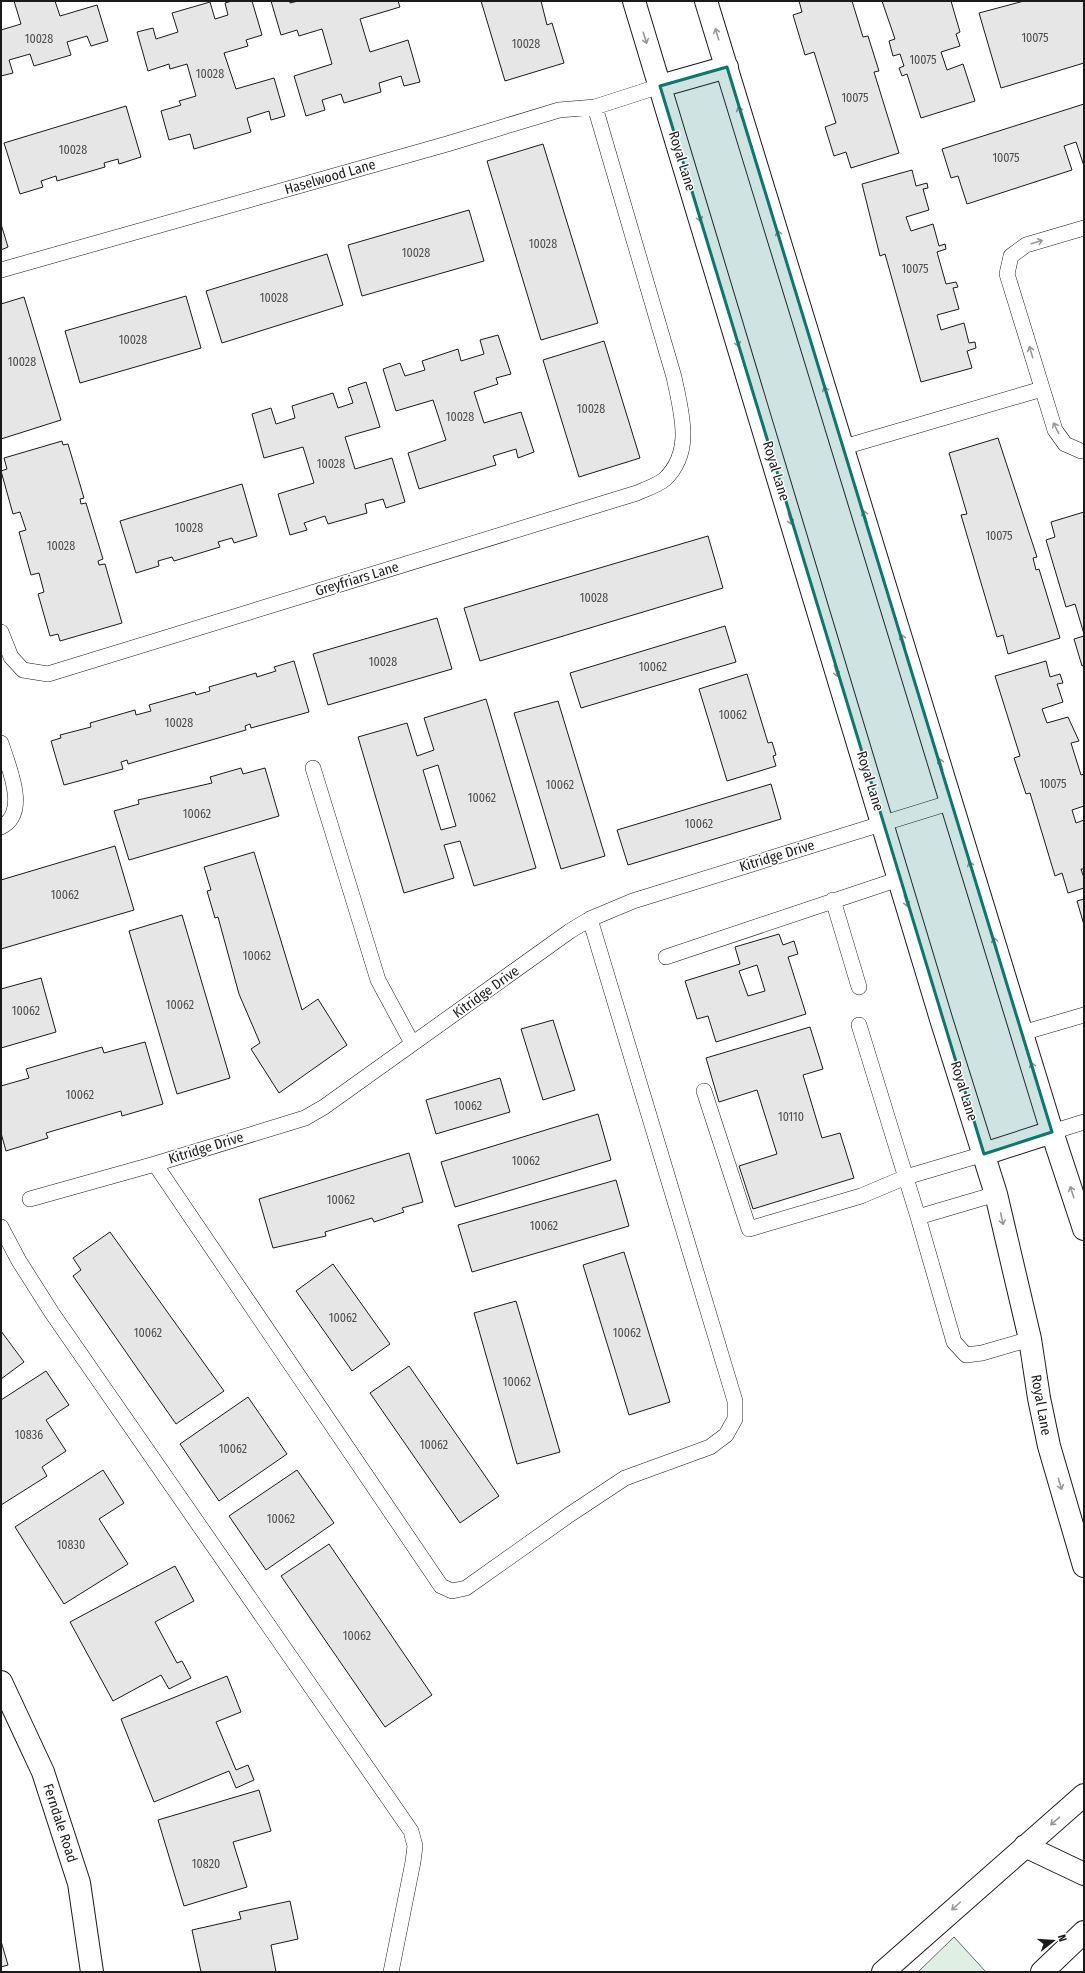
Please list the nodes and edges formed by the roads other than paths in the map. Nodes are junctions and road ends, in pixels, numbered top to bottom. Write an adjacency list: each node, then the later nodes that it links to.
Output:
1 (634, 1): 4 (main road, Royal Lane, one-way to 4)
2 (706, 1): 3 (main road, one-way to 2)
3 (727, 67): 4 (main road); 9 (main road, one-way to 3)
4 (660, 86): 5 (lane, Haselwood Lane); 15 (main road, Royal Lane, one-way to 15)
5 (595, 107): 7 (lane, Haselwood Lane); 11 (lane, Greyfriars Lane)
6 (1084, 228): 8 (lane, one-way to 6)
7 (1, 270)
8 (1042, 389): 9 (lane); 10 (lane, one-way to 8)
9 (844, 447): 14 (main road, one-way to 9)
10 (1084, 450)
11 (1, 632)
12 (1, 744): 16 (lane)
13 (313, 768): 25 (lane)
14 (952, 802): 15 (lane, Kitridge Drive); 24 (main road, one-way to 14)
15 (882, 823): 17 (main road, Royal Lane); 19 (lane, Kitridge Drive)
16 (1, 827)
17 (899, 879): 18 (lane); 29 (main road, Royal Lane, one-way to 29)
18 (833, 900): 20 (lane); 21 (lane)
19 (590, 919): 25 (lane, Kitridge Drive); 30 (lane)
20 (666, 956)
21 (858, 987)
22 (1084, 1015): 24 (lane)
23 (859, 1025): 31 (lane)
24 (1022, 1034): 28 (main road, one-way to 24)
25 (412, 1043): 30 (lane, Kitridge Drive)
26 (704, 1090): 31 (lane)
27 (1084, 1122): 28 (lane)
28 (1052, 1132): 29 (main road); 36 (main road, one-way to 28)
29 (984, 1154): 31 (lane); 32 (main road, Royal Lane)
30 (155, 1164): 33 (lane, Kitridge Drive)
31 (906, 1177): 34 (lane)
32 (996, 1194): 34 (lane); 37 (main road, Royal Lane, one-way to 37)
33 (30, 1199)
34 (918, 1217): 37 (lane)
35 (1, 1227): 45 (lane)
36 (1084, 1229)
37 (1030, 1339): 38 (main road, Royal Lane, one-way to 38)
38 (1084, 1566)
39 (1, 1682): 44 (main road, Ferndale Road)
40 (1084, 1795): 41 (main road, one-way to 41)
41 (1025, 1846): 42 (main road); 46 (main road, one-way to 46)
42 (1084, 1874)
43 (1084, 1932): 47 (main road)
44 (92, 1972)
45 (391, 1972)
46 (883, 1972)
47 (1042, 1972)

